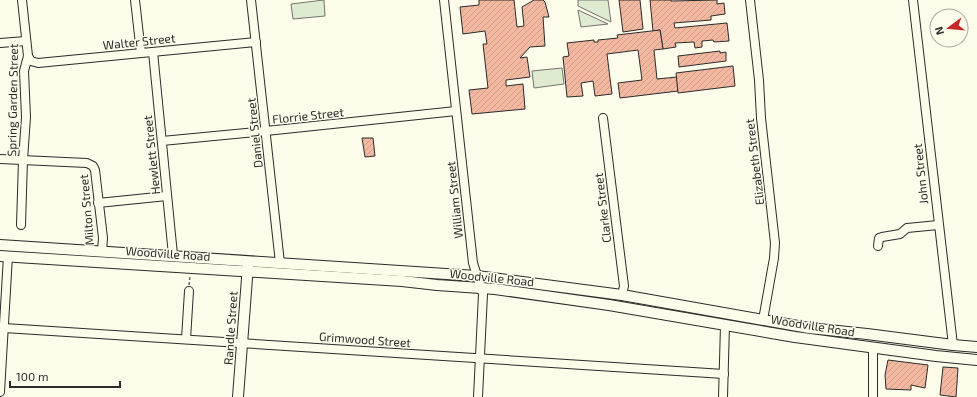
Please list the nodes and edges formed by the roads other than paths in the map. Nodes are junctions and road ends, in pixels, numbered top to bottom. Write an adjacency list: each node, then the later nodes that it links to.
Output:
1 (22, 0): 7 (street, Spring Garden Street)
2 (135, 0): 11 (street)
3 (251, 0): 8 (street, Daniel Street)
4 (444, 0): 13 (street, William Street)
5 (750, 0): 35 (street, Elizabeth Street)
6 (913, 0): 22 (street, John Street)
7 (26, 41): 9 (street); 12 (street, Spring Garden Street)
8 (256, 42): 10 (street, Walter Street); 15 (street, Daniel Street)
9 (0, 43)
10 (153, 52): 11 (street, Walter Street); 16 (street, Hewlett Street)
11 (141, 53): 12 (street, Walter Street)
12 (28, 56): 18 (street, Spring Garden Street)
13 (456, 111): 15 (street, Florrie Street); 31 (street, William Street)
14 (603, 118): 34 (street, Clarke Street)
15 (266, 131): 16 (street, Florrie Street); 29 (street, Daniel Street)
16 (162, 141): 19 (street, Hewlett Street)
17 (0, 159): 18 (street, Milton Street)
18 (23, 160): 20 (street, Milton Street); 21 (street, Spring Garden Street)
19 (167, 196): 20 (street); 27 (street, Hewlett Street)
20 (98, 203): 25 (street, Milton Street)
21 (21, 225)
22 (938, 225): 24 (street); 40 (street, John Street)
23 (0, 245): 25 (main road, Woodville Road)
24 (878, 246)
25 (102, 251): 27 (main road, Woodville Road)
26 (4, 256): 30 (main road, Woodville Road); 37 (street)
27 (173, 256): 28 (main road, Woodville Road)
28 (248, 261): 29 (main road, Woodville Road); 30 (main road, Randle Street)
29 (280, 263): 31 (main road, Woodville Road)
30 (248, 272): 32 (main road, Woodville Road); 39 (main road, Randle Street)
31 (477, 276): 32 (street, William Street); 34 (main road, Woodville Road)
32 (481, 288): 36 (main road, Woodville Road); 43 (street, William Street)
33 (189, 290): 38 (street)
34 (622, 294): 35 (main road, Woodville Road)
35 (763, 320): 40 (main road, Woodville Road)
36 (725, 324): 42 (main road, Woodville Road); 45 (street)
37 (4, 328): 38 (street, Grimwood Street); 46 (street)
38 (186, 339): 39 (street, Grimwood Street)
39 (242, 343): 43 (street, Grimwood Street); 47 (main road, Randle Street)
40 (953, 346): 41 (main road, Woodville Road)
41 (977, 347)
42 (873, 348): 44 (main road, Woodville Road); 50 (street)
43 (480, 358): 45 (street, Grimwood Street); 48 (street, William Street)
44 (977, 360)
45 (724, 374): 49 (street)
46 (0, 392)
47 (238, 397)
48 (478, 397)
49 (723, 397)
50 (873, 397)

